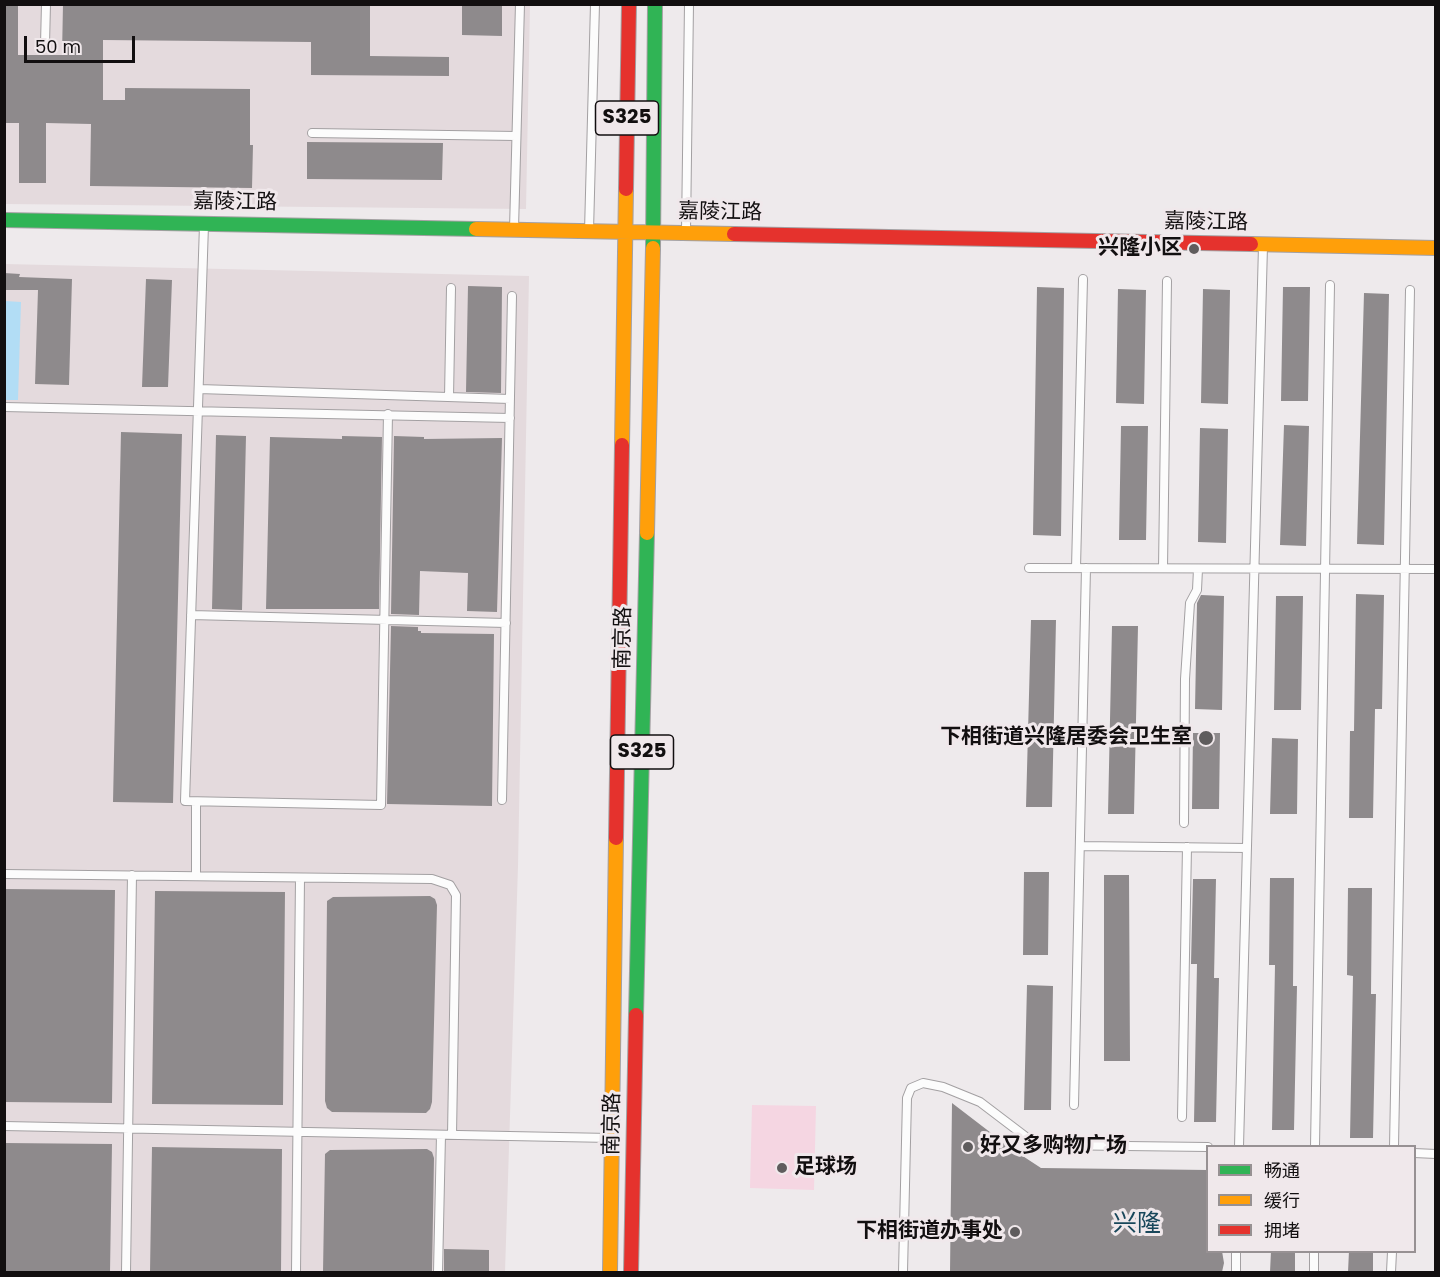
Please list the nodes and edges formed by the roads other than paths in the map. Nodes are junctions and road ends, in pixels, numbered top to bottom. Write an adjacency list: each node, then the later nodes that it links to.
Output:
1 (46, 4): 7 (lane)
2 (520, 4): 9 (lane)
3 (595, 4): 13 (lane)
4 (629, 4): 14 (main road, 南京路 / S325)
5 (655, 4): 15 (main road, 南京路 / S325)
6 (688, 4): 16 (lane)
7 (45, 44)
8 (312, 133): 9 (lane)
9 (516, 136): 12 (lane)
10 (4, 220): 11 (main road, 嘉陵江路)
11 (204, 224): 12 (main road, 嘉陵江路); 25 (lane)
12 (514, 230): 13 (main road, 嘉陵江路)
13 (589, 232): 14 (main road, 嘉陵江路)
14 (626, 232): 15 (main road, 嘉陵江路); 61 (main road, 南京路 / S325)
15 (653, 232): 16 (main road, 嘉陵江路); 75 (main road, 南京路 / S325)
16 (686, 233): 17 (main road, 嘉陵江路)
17 (1263, 245): 18 (main road, 嘉陵江路); 37 (lane)
18 (1436, 248)
19 (1083, 279): 33 (lane)
20 (1167, 281): 35 (lane)
21 (1330, 285): 38 (lane)
22 (451, 288): 26 (lane)
23 (1410, 290): 39 (lane)
24 (512, 296): 27 (lane)
25 (199, 389): 26 (lane); 29 (lane)
26 (449, 397): 27 (lane)
27 (510, 399): 31 (lane)
28 (4, 407): 29 (lane)
29 (198, 410): 30 (lane); 41 (lane)
30 (388, 414): 31 (lane); 42 (lane)
31 (510, 418): 43 (lane)
32 (1029, 568): 33 (lane)
33 (1076, 568): 34 (lane)
34 (1086, 568): 35 (lane); 47 (lane)
35 (1163, 568): 36 (lane)
36 (1198, 568): 37 (lane); 46 (lane)
37 (1254, 569): 38 (lane); 49 (lane)
38 (1325, 569): 39 (lane); 63 (lane)
39 (1404, 569): 40 (lane); 64 (lane)
40 (1436, 569)
41 (191, 615): 42 (lane); 45 (lane)
42 (385, 620): 43 (lane); 45 (lane)
43 (506, 623): 44 (lane)
44 (502, 800)
45 (196, 802): 52 (lane)
46 (1184, 823)
47 (1080, 846): 48 (lane); 54 (lane)
48 (1187, 847): 49 (lane); 55 (lane)
49 (1247, 848): 62 (lane)
50 (4, 874): 51 (lane)
51 (132, 875): 52 (lane); 57 (lane)
52 (196, 876): 53 (lane)
53 (300, 878): 58 (lane); 60 (lane)
54 (1074, 1105)
55 (1182, 1117)
56 (4, 1126): 57 (lane)
57 (129, 1129): 58 (lane); 71 (lane)
58 (298, 1132): 59 (lane); 72 (lane)
59 (441, 1135): 60 (lane); 73 (lane)
60 (452, 1135): 61 (lane)
61 (612, 1138): 74 (main road, 南京路 / S325)
62 (1239, 1145)
63 (1316, 1145)
64 (1394, 1145)
65 (1206, 1147): 76 (lane)
66 (1416, 1154): 67 (lane)
67 (1436, 1154)
68 (1236, 1253): 77 (lane)
69 (1314, 1253): 78 (lane)
70 (1392, 1253): 79 (lane)
71 (126, 1272)
72 (296, 1272)
73 (438, 1272)
74 (609, 1272)
75 (631, 1272)
76 (903, 1272)
77 (1236, 1272)
78 (1314, 1272)
79 (1391, 1272)

